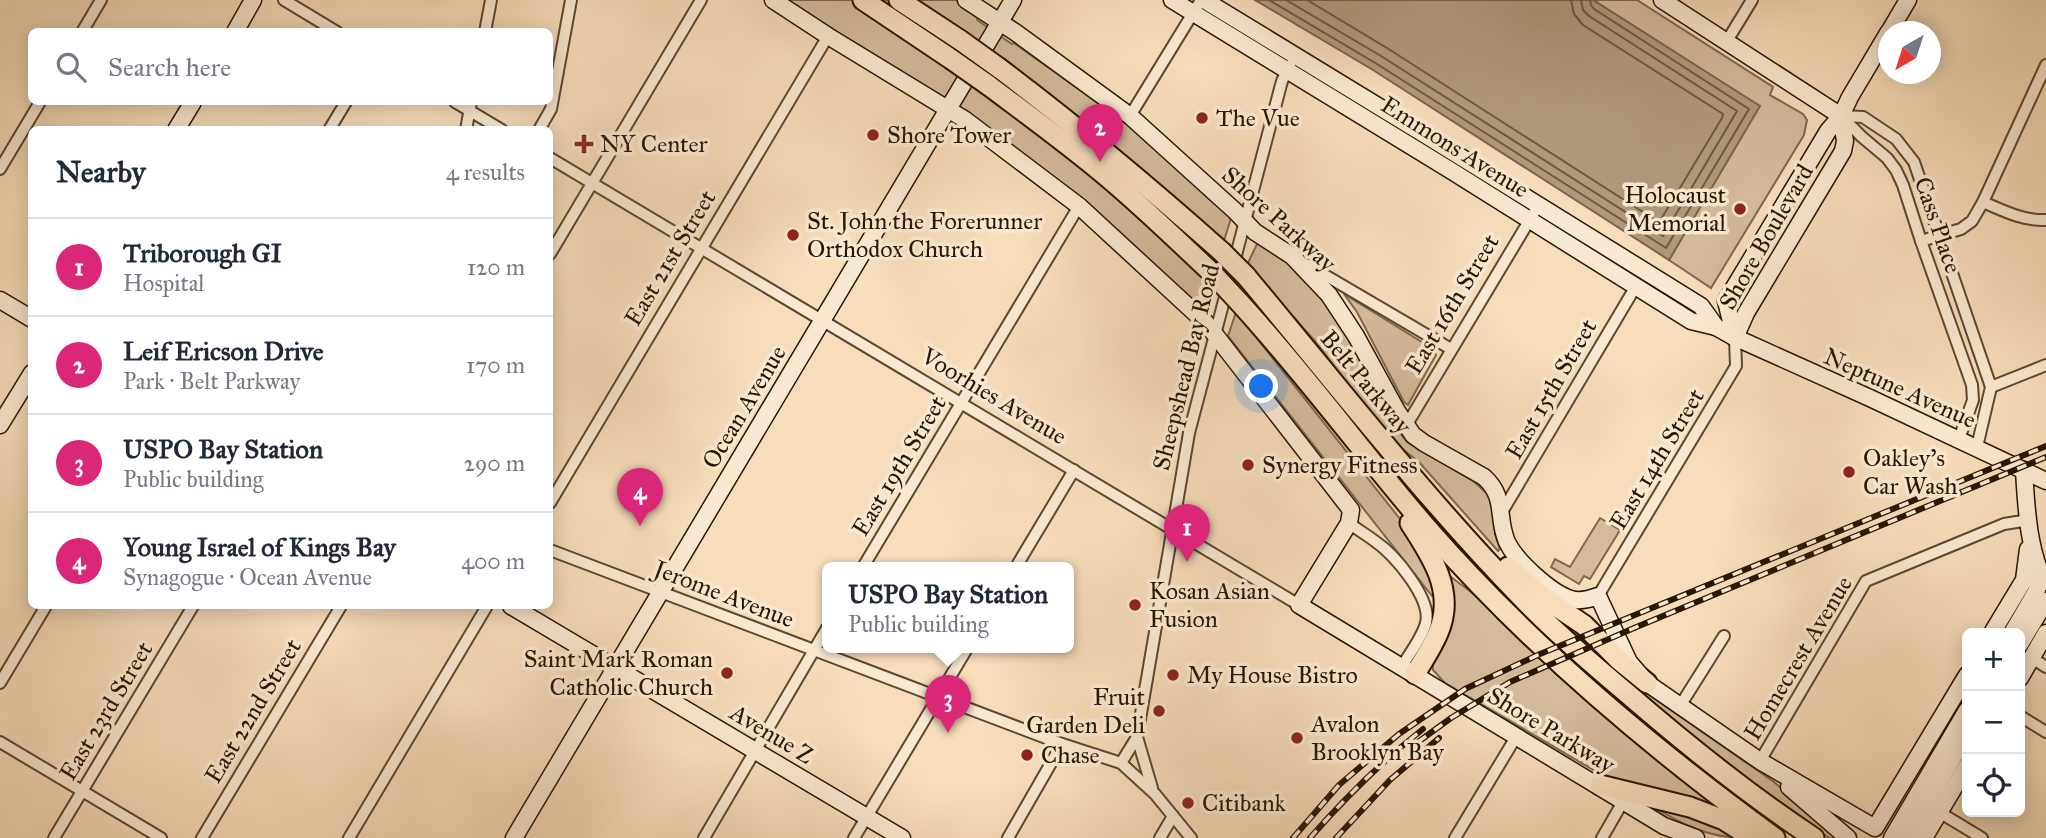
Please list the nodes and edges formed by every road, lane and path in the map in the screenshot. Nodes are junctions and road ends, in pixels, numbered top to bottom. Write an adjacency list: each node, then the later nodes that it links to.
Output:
1 (101, 0): 19 (street)
2 (253, 0): 20 (main road)
3 (284, 0): 21 (street)
4 (491, 0): 22 (street)
5 (571, 0): 29 (street)
6 (701, 0): 45 (street)
7 (773, 0): 23 (main road)
8 (863, 0): 72 (highway, Belt Parkway, bridge)
9 (899, 0): 77 (highway, Belt Parkway, bridge)
10 (966, 0): 18 (main road, Shore Parkway)
11 (1013, 0): 18 (main road, Ocean Avenue)
12 (1172, 0): 16 (main road, Emmons Avenue)
13 (1662, 0): 24 (main road)
14 (1752, 0): 24 (street)
15 (1908, 0): 17 (main road)
16 (1200, 4): 26 (main road, Emmons Avenue); 28 (main road, Emmons Avenue); 36 (street)
17 (1896, 21)
18 (1000, 23): 35 (main road, Ocean Avenue); 36 (main road, Shore Parkway)
19 (84, 28)
20 (237, 28)
21 (330, 28)
22 (486, 28)
23 (828, 36): 35 (main road); 53 (street, East 21st Street)
24 (1727, 41): 37 (main road)
25 (1878, 51): 37 (main road)
26 (1295, 55): 28 (street, Sheepshead Bay Road); 48 (main road, Emmons Avenue)
27 (2046, 65): 46 (street)
28 (1287, 70): 48 (main road, Emmons Avenue); 50 (street, Sheepshead Bay Road)
29 (553, 98)
30 (38, 105): 44 (street)
31 (191, 105): 38 (main road)
32 (344, 105): 39 (street)
33 (552, 105): 42 (street)
34 (470, 106): 40 (street); 41 (street)
35 (948, 109): 47 (main road); 59 (main road, Ocean Avenue)
36 (1130, 116): 50 (main road, Shore Parkway)
37 (1842, 116): 51 (street, Cass Place); 52 (street, Cass Place); 62 (main road, Shore Boulevard); 62 (main road, Shore Boulevard)
38 (178, 126)
39 (331, 126)
40 (467, 126)
41 (497, 126)
42 (541, 126)
43 (553, 160): 45 (street, Voorhies Avenue)
44 (0, 169)
45 (592, 183): 53 (street, Voorhies Avenue); 54 (street)
46 (1983, 202): 49 (street); 51 (street)
47 (1079, 206): 61 (main road); 67 (street, East 19th Street)
48 (1534, 213): 56 (main road, Emmons Avenue); 60 (main road, Emmons Avenue); 63 (street, East 16th Street)
49 (2046, 220)
50 (1244, 221): 55 (main road, Shore Parkway); 61 (street, Sheepshead Bay Road)
51 (1938, 236): 52 (street); 66 (street, Cass Place)
52 (1921, 241): 70 (street, Cass Place)
53 (701, 248): 59 (street, Voorhies Avenue); 76 (street, East 21st Street)
54 (553, 249)
55 (1292, 256): 63 (street); 69 (main road, Shore Parkway)
56 (1636, 286): 60 (main road, Emmons Avenue); 78 (street, East 15th Street)
57 (0, 300): 58 (main road)
58 (28, 317)
59 (822, 321): 67 (street, Voorhies Avenue); 86 (main road, Ocean Avenue)
60 (1716, 327): 62 (main road, Emmons Avenue)
61 (1215, 333): 79 (main road); 81 (street, Sheepshead Bay Road)
62 (1735, 338): 70 (main road, Neptune Avenue); 88 (street, East 14th Street)
63 (1451, 349): 69 (street, East 16th Street)
64 (2046, 365): 66 (street)
65 (28, 380): 68 (main road)
66 (1991, 387): 71 (street)
67 (960, 403): 73 (street, Voorhies Avenue); 83 (street, East 19th Street)
68 (0, 425)
69 (1406, 426): 78 (main road, Shore Parkway)
70 (1959, 439): 71 (main road, Neptune Avenue)
71 (1977, 447): 74 (main road, Neptune Avenue)
72 (1377, 468): 108 (highway); 152 (highway, Belt Parkway)
73 (1074, 470): 81 (street, Voorhies Avenue); 84 (street)
74 (2024, 470): 75 (main road, Neptune Avenue); 80 (main road)
75 (2046, 481)
76 (553, 498)
77 (1441, 510): 87 (highway); 153 (highway, Belt Parkway)
78 (1502, 512): 89 (main road, Shore Parkway)
79 (1350, 519): 91 (main road); 108 (street)
80 (2029, 526): 85 (main road); 97 (main road); 124 (street, Homecrest Avenue)
81 (1171, 529): 91 (street, Voorhies Avenue); 118 (street, Sheepshead Bay Road)
82 (553, 551): 86 (street, Jerome Avenue)
83 (866, 562)
84 (1019, 562)
85 (2042, 576): 98 (main road)
86 (660, 592): 103 (street, Jerome Avenue); 106 (main road, Ocean Avenue)
87 (1541, 596): 89 (highway); 111 (highway)
88 (1598, 597): 89 (main road); 111 (main road)
89 (1573, 600)
90 (2046, 601): 102 (main road)
91 (1299, 605): 108 (main road, Voorhies Avenue)
92 (44, 609): 110 (street)
93 (191, 609): 128 (street, East 23rd Street)
94 (339, 609): 138 (street, East 22nd Street)
95 (485, 609): 139 (street)
96 (516, 609): 106 (main road, Avenue Z)
97 (1995, 628)
98 (2015, 628)
99 (2046, 633): 105 (main road)
100 (822, 636): 103 (street)
101 (1724, 636): 114 (street)
102 (2025, 636)
103 (814, 650): 113 (street, Jerome Avenue); 123 (street)
104 (964, 653): 113 (street)
105 (2032, 658): 107 (street); 109 (main road)
106 (615, 667): 123 (main road, Avenue Z); 140 (main road, Ocean Avenue)
107 (2046, 667)
108 (1408, 670): 119 (main road, Shore Parkway)
109 (2025, 670)
110 (0, 683)
111 (1647, 683): 114 (main road)
112 (1962, 683): 124 (main road)
113 (938, 697): 122 (street, Jerome Avenue); 133 (street)
114 (1680, 706): 124 (main road)
115 (2025, 719): 117 (street)
116 (1962, 720): 135 (main road)
117 (2046, 732)
118 (1137, 737): 125 (street, Sheepshead Bay Road); 129 (street, Sheepshead Bay Road)
119 (1516, 737): 127 (main road, Shore Parkway); 147 (street)
120 (0, 742): 128 (street)
121 (1962, 742): 135 (main road)
122 (1062, 744): 125 (street, Jerome Avenue); 144 (street)
123 (755, 751): 133 (main road, Avenue Z); 141 (street)
124 (1760, 761): 154 (main road)
125 (1121, 763): 129 (street, Sheepshead Bay Road)
126 (1962, 774): 131 (main road)
127 (1600, 785): 130 (main road, Shore Parkway); 151 (highway)
128 (82, 791): 136 (street, East 23rd Street); 137 (street)
129 (1155, 794): 132 (street, Sheepshead Bay Road)
130 (1624, 800): 134 (main road, Shore Parkway); 148 (street)
131 (1939, 812): 135 (main road); 155 (street)
132 (1172, 816): 145 (street); 146 (street, Sheepshead Bay Road)
133 (867, 817): 142 (street); 143 (main road, Avenue Z)
134 (1664, 826): 149 (street, Shore Parkway); 150 (main road, Shore Parkway)
135 (1906, 835)
136 (54, 838)
137 (161, 838)
138 (202, 838)
139 (349, 838)
140 (514, 838)
141 (704, 838)
142 (855, 838)
143 (902, 838)
144 (1007, 838)
145 (1160, 838)
146 (1191, 838)
147 (1455, 838)
148 (1602, 838)
149 (1682, 838)
150 (1696, 838)
151 (1752, 838)
152 (1775, 838)
153 (1814, 838)
154 (1848, 838)
155 (1982, 838)

